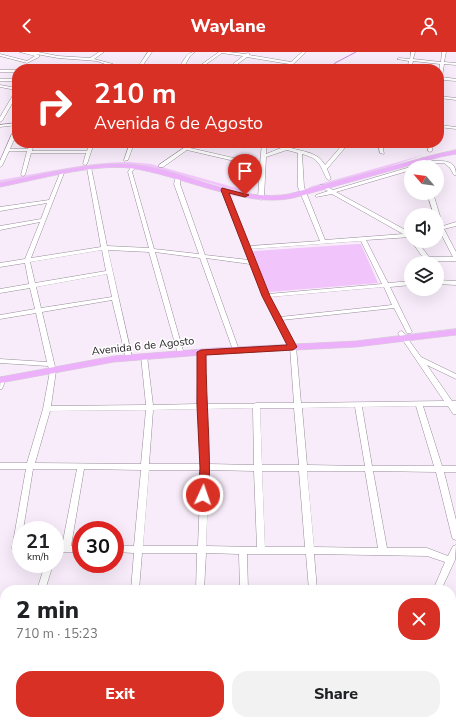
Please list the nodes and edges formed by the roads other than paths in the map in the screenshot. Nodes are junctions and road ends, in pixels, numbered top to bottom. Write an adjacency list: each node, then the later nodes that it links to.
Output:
1 (22, 52): 12 (street)
2 (32, 52): 15 (street)
3 (102, 52): 15 (street)
4 (150, 52): 21 (street)
5 (193, 52): 22 (street)
6 (221, 52): 13 (street); 23 (street)
7 (250, 52): 13 (street)
8 (304, 52): 19 (street)
9 (413, 52): 17 (street)
10 (444, 52): 18 (street)
11 (0, 55): 12 (street)
12 (38, 56): 16 (street)
13 (246, 56): 19 (street); 24 (street)
14 (399, 58): 17 (street)
15 (91, 59): 20 (street)
16 (58, 60)
17 (411, 60): 18 (street); 25 (street)
18 (443, 62): 26 (street)
19 (292, 63)
20 (111, 64)
21 (141, 64)
22 (184, 64)
23 (204, 64)
24 (236, 64)
25 (410, 64)
26 (456, 64)
27 (0, 71): 28 (street)
28 (12, 71)
29 (444, 78): 32 (street)
30 (0, 80): 31 (street)
31 (12, 80)
32 (456, 80)
33 (0, 86): 34 (street)
34 (12, 89)
35 (12, 98): 38 (street)
36 (444, 98): 37 (street)
37 (456, 99)
38 (2, 114): 39 (street)
39 (0, 121)
40 (12, 125): 41 (street)
41 (0, 126)
42 (444, 127): 43 (street)
43 (456, 128)
44 (12, 139): 54 (street)
45 (30, 148): 56 (street)
46 (90, 148): 58 (street)
47 (130, 148): 63 (street)
48 (186, 148): 69 (street); 70 (street)
49 (264, 148): 61 (street)
50 (287, 148): 59 (street); 61 (street)
51 (343, 148): 72 (street)
52 (381, 148): 60 (street)
53 (430, 148): 57 (street)
54 (7, 150): 56 (street); 66 (street)
55 (456, 150): 57 (highway); 62 (highway)
56 (29, 151): 58 (street); 76 (street)
57 (430, 151): 71 (highway); 79 (highway)
58 (89, 152): 67 (street)
59 (300, 152): 72 (street); 83 (street)
60 (382, 153)
61 (263, 156): 70 (street)
62 (424, 159): 64 (street); 71 (highway)
63 (126, 160): 67 (highway); 69 (highway)
64 (427, 160)
65 (444, 162): 75 (street)
66 (0, 166)
67 (87, 166): 68 (highway); 74 (highway); 76 (highway); 98 (street)
68 (134, 166): 77 (highway); 100 (street)
69 (161, 166): 85 (highway)
70 (263, 166): 85 (street)
71 (395, 167): 81 (highway)
72 (324, 169): 79 (street)
73 (404, 170): 84 (street)
74 (62, 173): 80 (highway); 87 (street)
75 (456, 174)
76 (23, 175): 78 (highway)
77 (178, 176): 82 (highway); 101 (street)
78 (0, 179)
79 (329, 180): 83 (highway)
80 (0, 185)
81 (322, 186): 83 (highway); 84 (street)
82 (224, 190): 85 (highway); 99 (street)
83 (302, 190): 85 (highway); 97 (street)
84 (333, 191): 86 (street); 93 (street)
85 (260, 194)
86 (318, 196)
87 (51, 200): 88 (street); 89 (street)
88 (0, 209)
89 (43, 220): 91 (street); 104 (street)
90 (456, 224): 92 (street)
91 (0, 228)
92 (444, 228)
93 (404, 232)
94 (404, 236): 96 (street)
95 (444, 238): 102 (street)
96 (363, 239): 97 (street); 112 (street)
97 (323, 242): 99 (street)
98 (105, 248): 100 (street); 104 (street); 107 (street)
99 (247, 248): 105 (street)
100 (152, 250): 101 (street); 125 (street)
101 (202, 255): 105 (street); 124 (street)
102 (456, 258): 103 (street)
103 (444, 259)
104 (27, 261): 106 (street); 111 (street)
105 (252, 262): 114 (street)
106 (0, 265)
107 (110, 272): 111 (street); 115 (street)
108 (444, 282): 109 (street)
109 (456, 283)
110 (404, 284): 112 (street)
111 (33, 285): 113 (street); 117 (street)
112 (386, 285): 114 (street); 116 (street)
113 (0, 291)
114 (266, 296): 119 (street)
115 (115, 298): 117 (street); 127 (street)
116 (396, 306): 119 (street); 122 (street)
117 (39, 311): 118 (street); 131 (street)
118 (0, 317)
119 (278, 319): 123 (street)
120 (456, 326): 122 (highway, Avenida 6 de Agosto)
121 (456, 332): 122 (highway, Avenida 6 de Agosto)
122 (405, 334): 123 (highway, Avenida 6 de Agosto); 129 (street)
123 (291, 345): 124 (highway, Avenida 6 de Agosto); 135 (street)
124 (235, 348): 125 (highway, Avenida 6 de Agosto); 126 (highway, Avenida 6 de Agosto)
125 (181, 351): 126 (highway, Avenida 6 de Agosto); 127 (highway, Avenida 6 de Agosto); 128 (highway, Avenida 6 de Agosto)
126 (201, 352): 139 (street)
127 (128, 355): 128 (highway, Avenida 6 de Agosto); 131 (highway, Avenida 6 de Agosto)
128 (144, 356): 140 (street)
129 (419, 358): 132 (street); 134 (street)
130 (0, 361): 131 (street)
131 (53, 368): 133 (highway, Avenida 6 de Agosto); 141 (street)
132 (456, 377)
133 (1, 380)
134 (453, 403): 137 (street); 142 (street)
135 (297, 404): 136 (street); 138 (street); 149 (street)
136 (358, 404): 137 (street); 150 (street)
137 (419, 404): 151 (street)
138 (256, 405): 139 (street); 148 (street)
139 (201, 406): 140 (street); 147 (street)
140 (150, 407): 141 (street); 146 (street)
141 (47, 409): 144 (street)
142 (456, 412)
143 (0, 466): 144 (street)
144 (30, 466): 145 (street); 153 (street)
145 (81, 467): 146 (street); 156 (street)
146 (146, 468): 147 (street); 159 (street)
147 (205, 468): 148 (street); 160 (street)
148 (259, 468): 149 (street); 162 (street)
149 (303, 468): 150 (street); 163 (street)
150 (369, 469): 151 (street); 164 (street)
151 (438, 469): 152 (street); 154 (street)
152 (456, 469)
153 (21, 521)
154 (456, 537)
155 (456, 548): 165 (street)
156 (66, 549): 157 (street)
157 (72, 549)
158 (124, 549): 159 (street)
159 (138, 549): 160 (street); 168 (street)
160 (201, 550): 161 (street); 169 (street)
161 (243, 550): 162 (street); 170 (street)
162 (261, 550): 163 (street)
163 (310, 550): 164 (street); 171 (street)
164 (383, 552): 165 (street)
165 (451, 560): 172 (street)
166 (46, 573): 167 (street)
167 (43, 585)
168 (135, 585)
169 (200, 585)
170 (244, 585)
171 (313, 585)
172 (439, 585)

